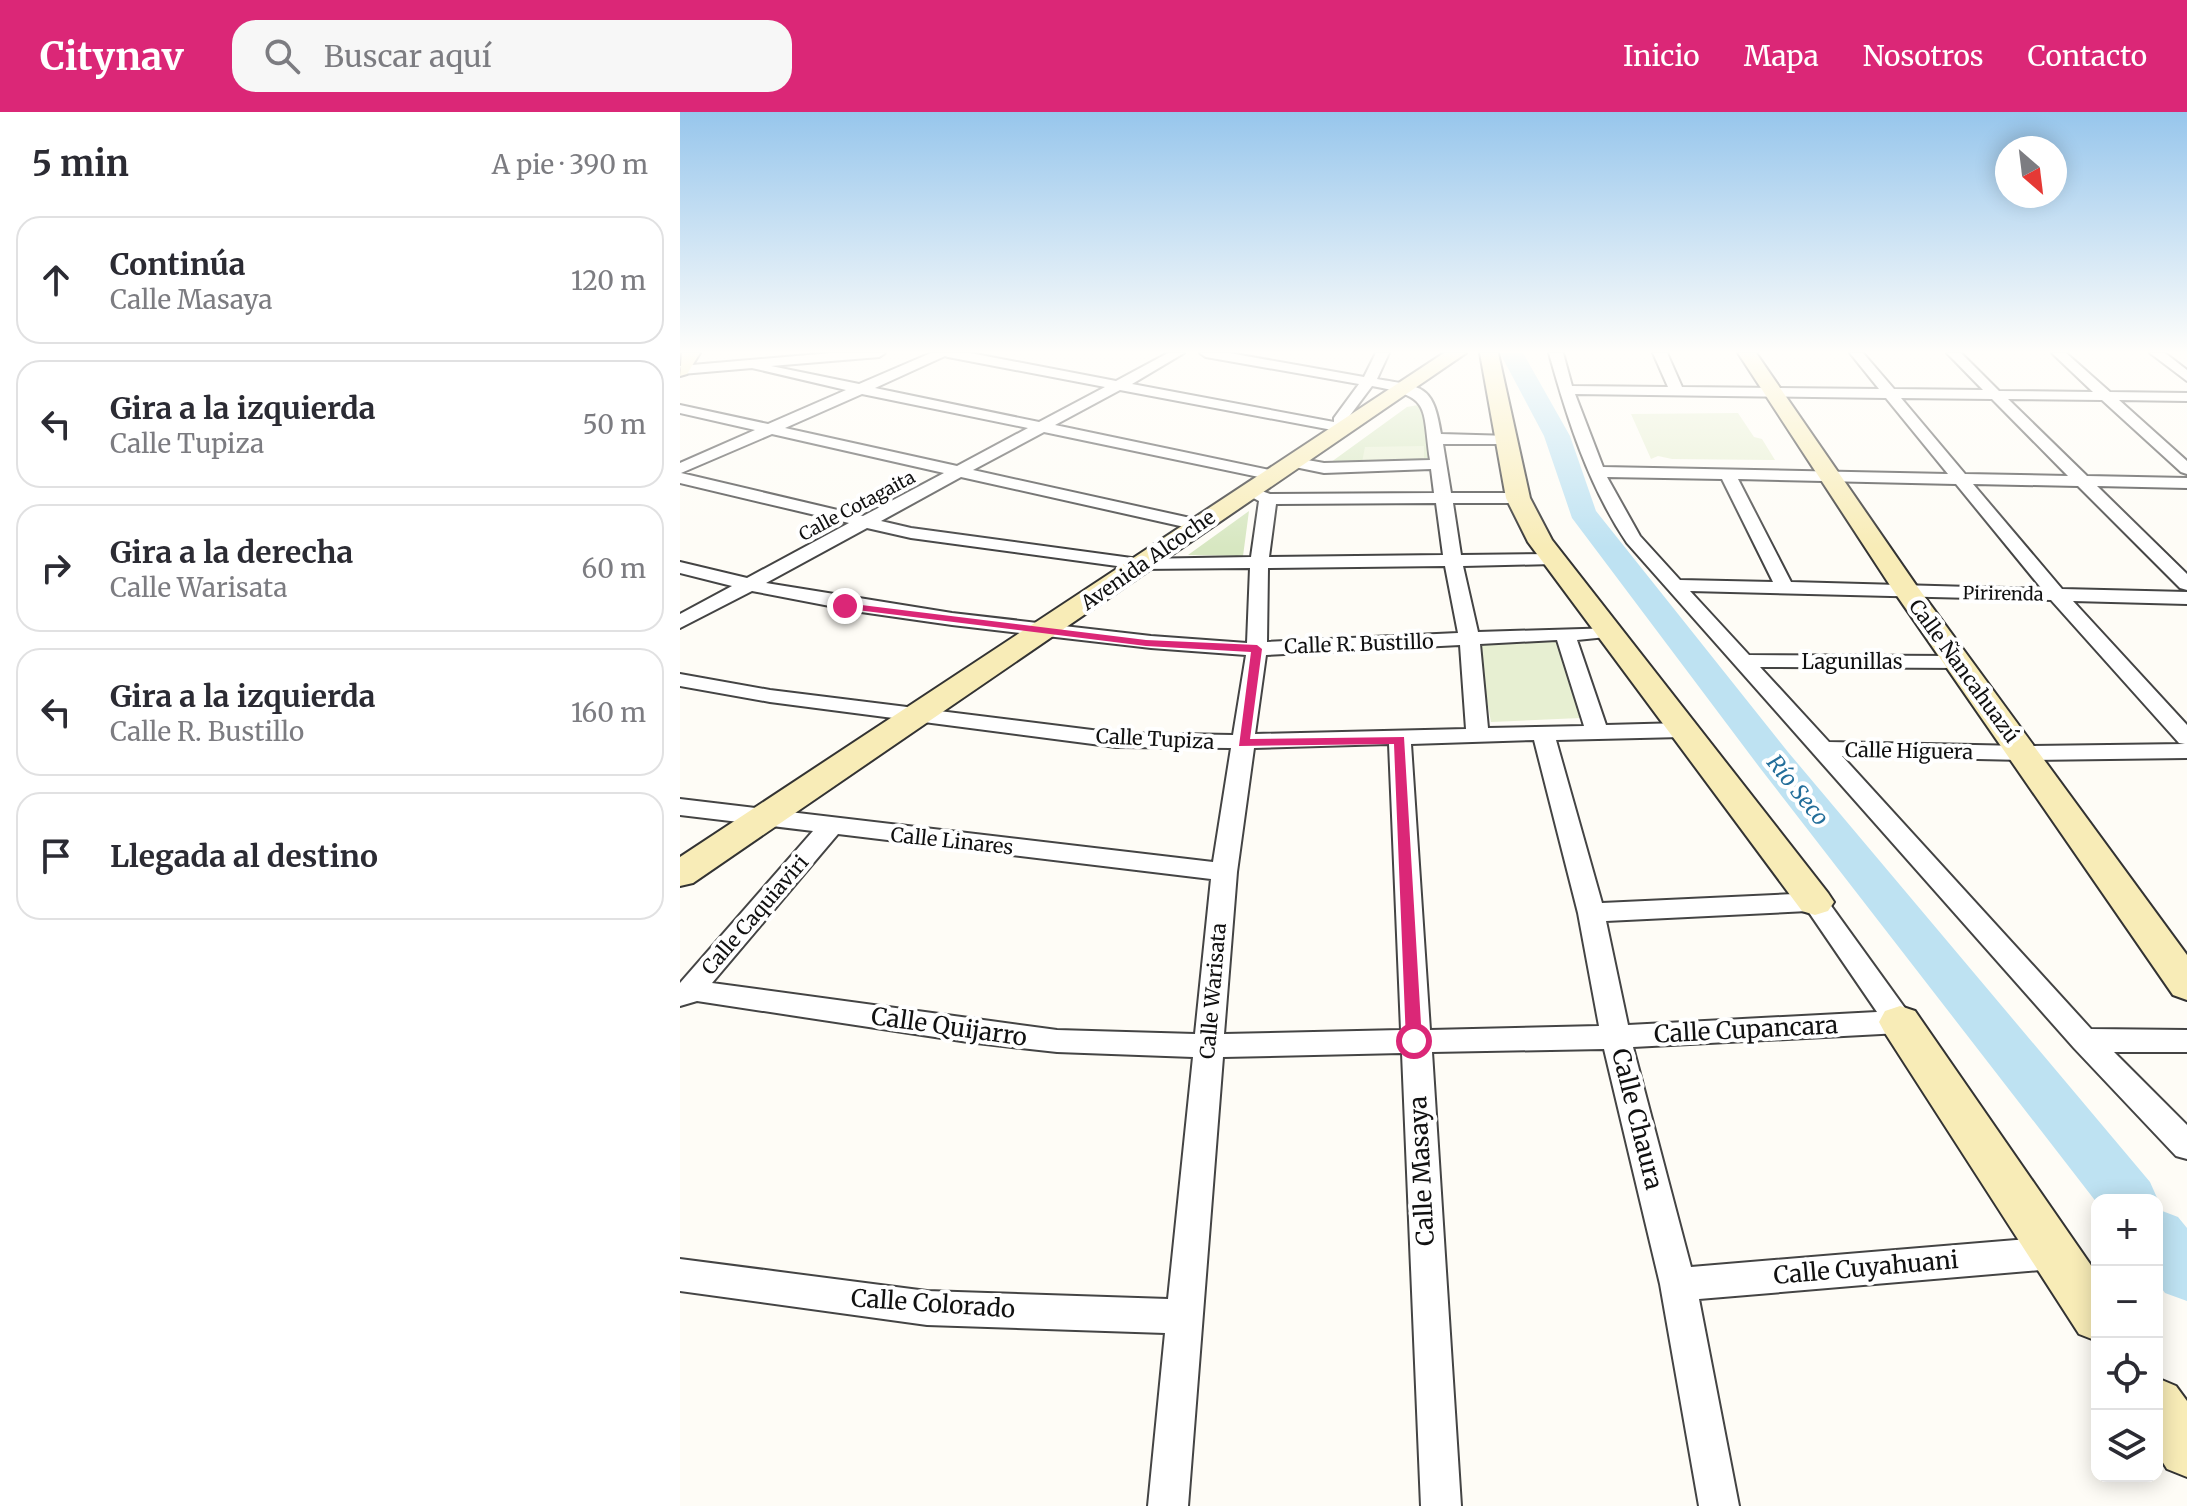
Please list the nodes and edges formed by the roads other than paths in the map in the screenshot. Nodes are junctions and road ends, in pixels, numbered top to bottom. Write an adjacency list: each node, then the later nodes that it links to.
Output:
1 (722, 418): 17 (street)
2 (795, 418): 17 (street)
3 (1003, 418): 15 (street)
4 (1061, 418): 15 (street, Calle Cotagaita)
5 (1291, 418): 16 (street)
6 (1341, 418): 16 (street)
7 (1358, 418): 16 (street, Avenida Alcoche)
8 (1431, 418): 18 (street)
9 (1502, 418): 19 (street)
10 (1576, 418): 24 (street)
11 (1790, 418): 26 (street, Calle Ñancahuazú)
12 (1909, 418): 28 (street)
13 (2018, 418): 29 (street)
14 (2128, 418): 22 (street)
15 (1045, 427): 23 (street, Calle Cotagaita); 30 (street)
16 (1343, 428): 30 (street, Avenida Alcoche)
17 (771, 429): 21 (street); 23 (street)
18 (1434, 439): 19 (street); 20 (street)
19 (1506, 439): 33 (street)
20 (1439, 464): 30 (street); 32 (street)
21 (680, 469)
22 (2187, 469)
23 (962, 472): 34 (street, Calle Cotagaita); 35 (street)
24 (1598, 472): 25 (street); 42 (street)
25 (1728, 476): 26 (street); 44 (street)
26 (1827, 476): 28 (street); 45 (street, Calle Ñancahuazú)
27 (680, 478): 34 (street)
28 (1959, 478): 29 (street); 46 (street)
29 (2082, 481): 31 (street); 41 (street)
30 (1270, 482): 32 (street); 35 (street, Avenida Alcoche); 39 (street, Calle Warisata)
31 (2187, 483)
32 (1446, 498): 33 (street); 37 (street)
33 (1518, 498): 36 (street)
34 (867, 524): 38 (street); 43 (street, Calle Cotagaita)
35 (1198, 525): 38 (street, Avenida Alcoche)
36 (1554, 559): 37 (street); 50 (street)
37 (1453, 561): 39 (street); 52 (street)
38 (1139, 564): 39 (street); 49 (street, Avenida Alcoche)
39 (1259, 564): 53 (street, Calle Warisata)
40 (680, 567): 43 (street, Calle R. Bustillo)
41 (2187, 584)
42 (1675, 585): 44 (street, Pirirenda); 54 (street)
43 (748, 586): 48 (street, Calle Cotagaita); 49 (street, Calle R. Bustillo)
44 (1785, 588): 45 (street, Pirirenda)
45 (1906, 590): 46 (street, Pirirenda); 55 (street, Calle Ñancahuazú)
46 (2057, 595): 47 (street, Pirirenda); 62 (street)
47 (2187, 598)
48 (680, 622)
49 (1047, 630): 53 (street, Calle R. Bustillo); 57 (street, Avenida Alcoche)
50 (1609, 632): 51 (street, Calle R. Bustillo); 58 (street)
51 (1565, 634): 52 (street, Calle R. Bustillo); 59 (street)
52 (1469, 639): 53 (street, Calle R. Bustillo); 61 (street)
53 (1257, 649): 64 (street, Calle Warisata)
54 (1743, 661): 55 (street, Lagunillas); 65 (street)
55 (1960, 662): 67 (street, Calle Ñancahuazú)
56 (680, 680): 57 (street, Calle Tupiza)
57 (917, 714): 64 (street, Calle Tupiza); 69 (street, Avenida Alcoche)
58 (1682, 730): 59 (street, Calle Tupiza); 73 (street)
59 (1597, 733): 60 (street, Calle Tupiza)
60 (1544, 735): 61 (street, Calle Tupiza); 74 (street, Calle Chaura)
61 (1478, 736): 63 (street, Calle Tupiza)
62 (2187, 738)
63 (1400, 740): 64 (street, Calle Tupiza); 80 (street, Calle Masaya)
64 (1243, 743): 71 (street, Calle Warisata)
65 (1823, 749): 67 (street, Calle Higuera); 79 (street)
66 (2187, 751): 67 (street, Calle Higuera)
67 (2023, 753): 75 (street, Calle Ñancahuazú)
68 (680, 807): 69 (street, Calle Linares)
69 (762, 819): 70 (street, Calle Linares); 72 (street, Avenida Alcoche)
70 (830, 827): 71 (street, Calle Linares); 76 (street, Calle Caquiaviri)
71 (1224, 872): 82 (street, Calle Warisata)
72 (680, 874)
73 (1815, 902): 74 (street); 77 (street)
74 (1591, 913): 78 (street, Calle Chaura)
75 (2187, 985)
76 (686, 996): 82 (street, Calle Quijarro)
77 (1900, 1022): 78 (street, Calle Cupancara); 84 (street)
78 (1616, 1037): 80 (street, Calle Cupancara); 86 (street, Calle Chaura)
79 (2084, 1040): 81 (street); 83 (street)
80 (1414, 1041): 82 (street, Calle Cupancara); 92 (street, Calle Masaya)
81 (2187, 1041)
82 (1208, 1046): 88 (street, Calle Warisata)
83 (2187, 1146)
84 (2053, 1253): 86 (street, Calle Cuyahuani); 87 (street)
85 (680, 1275): 88 (street, Calle Colorado)
86 (1678, 1284): 93 (street, Calle Chaura)
87 (2091, 1308)
88 (1187, 1317): 91 (street, Calle Warisata)
89 (2160, 1410): 90 (street)
90 (2187, 1449)
91 (1168, 1506)
92 (1441, 1506)
93 (1719, 1506)

